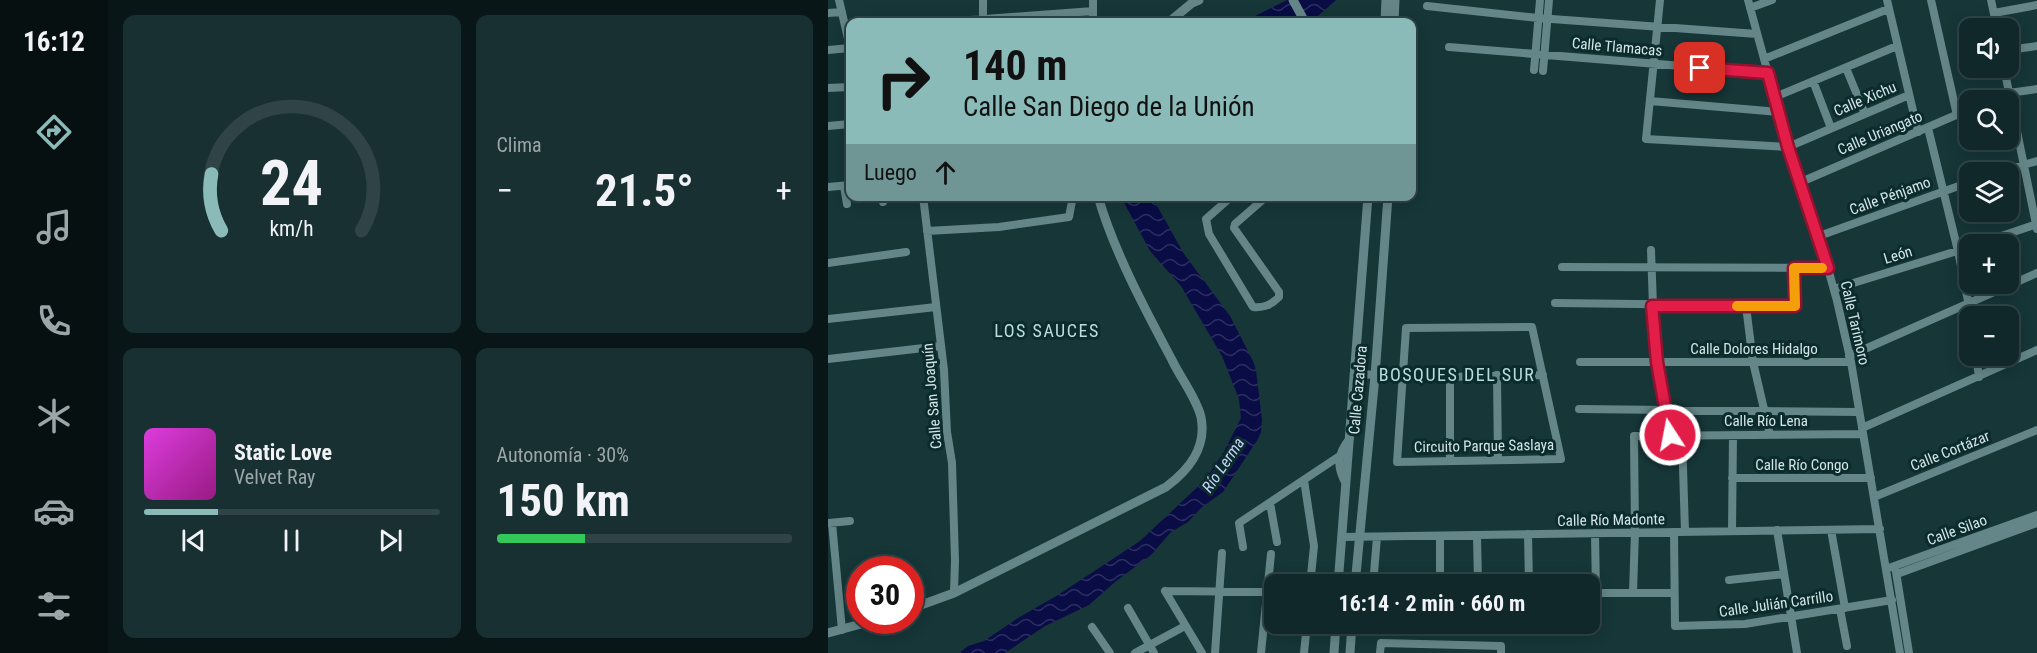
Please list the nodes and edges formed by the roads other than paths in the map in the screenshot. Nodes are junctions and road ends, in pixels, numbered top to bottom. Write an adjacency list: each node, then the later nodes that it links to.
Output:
1 (839, 0): 19 (street)
2 (983, 0): 22 (street)
3 (1093, 0): 18 (street)
4 (1199, 0): 25 (street)
5 (1293, 0): 26 (street)
6 (1386, 0): 27 (street)
7 (1395, 0): 28 (street)
8 (1540, 0): 29 (street)
9 (1549, 0): 31 (street)
10 (1660, 0): 33 (street)
11 (1772, 0): 14 (street)
12 (1931, 0): 59 (street)
13 (1991, 0): 21 (street)
14 (1749, 4): 34 (street, Calle Tarimoro)
15 (1887, 4): 35 (street); 43 (street)
16 (2037, 5): 21 (street)
17 (1427, 6): 29 (street)
18 (1093, 11): 23 (street); 24 (street)
19 (842, 12): 20 (street); 32 (street)
20 (828, 13)
21 (1994, 13): 30 (street)
22 (983, 18)
23 (1007, 18)
24 (1093, 18)
25 (1174, 18)
26 (1303, 18)
27 (1385, 18)
28 (1394, 18)
29 (1538, 18): 31 (street); 41 (street)
30 (1995, 18)
31 (1547, 19): 33 (street); 42 (street)
32 (846, 24)
33 (1657, 26): 34 (street); 44 (street)
34 (1757, 34): 43 (street, Calle Tarimoro)
35 (1897, 46): 45 (street); 54 (street)
36 (2037, 46): 39 (street)
37 (1449, 47): 41 (street, Calle Tlamacas)
38 (846, 48): 40 (street)
39 (2019, 48)
40 (828, 50)
41 (1535, 54): 42 (street, Calle Tlamacas); 46 (street)
42 (1544, 55): 44 (street, Calle Tlamacas); 47 (street)
43 (1764, 59): 48 (street, Calle Tarimoro)
44 (1654, 64): 48 (street, Calle Tlamacas); 56 (street)
45 (1846, 68): 49 (street); 58 (street)
46 (1534, 70)
47 (1543, 71)
48 (1768, 73): 55 (street, Calle Tarimoro)
49 (1813, 81): 55 (street); 62 (street, Calle Xichu)
50 (846, 87): 51 (street)
51 (828, 88)
52 (2037, 89): 53 (street)
53 (2019, 92)
54 (1909, 94): 58 (street, Calle Xichu); 64 (street)
55 (1775, 97): 57 (street, Calle Tarimoro)
56 (1650, 101): 57 (street); 66 (street)
57 (1779, 112): 66 (street, Calle Tarimoro)
58 (1865, 114): 62 (street, Calle Xichu)
59 (1957, 115): 63 (street, Calle Uriangato)
60 (846, 124): 61 (street)
61 (828, 126)
62 (1831, 128): 66 (street, Calle Xichu)
63 (1928, 128): 64 (street, Calle Uriangato); 74 (street)
64 (1918, 132): 70 (street, Calle Uriangato)
65 (2019, 144): 68 (street)
66 (1788, 147): 70 (street, Calle Tarimoro)
67 (2037, 160): 68 (street)
68 (2023, 165): 69 (street); 82 (street)
69 (2019, 166)
70 (1801, 182): 85 (street, Calle Tarimoro)
71 (846, 185): 73 (street)
72 (1959, 186): 74 (street, Calle Pénjamo)
73 (828, 187)
74 (1943, 191): 85 (street, Calle Pénjamo); 87 (street)
75 (924, 201): 83 (street, Calle San Joaquín)
76 (1073, 201): 83 (street)
77 (1099, 201): 175 (street)
78 (1226, 201): 79 (street)
79 (1261, 201)
80 (1368, 201): 111 (street, Calle Cazadora)
81 (1389, 201): 112 (street, Calle Cazadora)
82 (2037, 226): 84 (street)
83 (927, 231): 101 (street, Calle San Joaquín)
84 (2011, 234)
85 (1819, 236): 93 (street, Calle Tarimoro)
86 (1651, 250): 91 (street)
87 (1958, 251): 95 (street, León); 97 (street)
88 (906, 252): 89 (street)
89 (828, 263)
90 (1562, 267): 91 (street)
91 (1651, 267): 92 (street); 98 (street)
92 (1794, 268): 93 (street); 99 (street)
93 (1828, 268): 95 (street, Calle Tarimoro)
94 (2037, 273): 97 (street, Calle Dolores Hidalgo)
95 (1834, 289): 105 (street, Calle Tarimoro)
96 (1555, 303): 98 (street)
97 (1969, 303): 100 (street); 105 (street, Calle Dolores Hidalgo)
98 (1652, 306): 99 (street); 108 (street)
99 (1746, 306): 109 (street)
100 (1969, 306)
101 (936, 307): 102 (street); 103 (street, Calle San Joaquín)
102 (828, 320)
103 (941, 346): 106 (street); 175 (street, Calle San Joaquín)
104 (2037, 350): 117 (street)
105 (1850, 359): 109 (street, Calle Dolores Hidalgo); 121 (street, Calle Tarimoro)
106 (828, 360)
107 (1580, 362): 108 (street, Calle Dolores Hidalgo)
108 (1657, 362): 109 (street, Calle Dolores Hidalgo); 119 (street)
109 (1753, 362): 120 (street)
110 (1977, 366): 117 (street)
111 (1356, 371): 112 (street); 128 (street, Calle Cazadora)
112 (1375, 374): 116 (street); 154 (street, Calle Cazadora)
113 (1450, 375): 114 (street); 116 (street); 131 (street)
114 (1497, 375): 115 (street); 130 (street)
115 (1543, 375): 116 (street, Circuito Parque Saslaya); 130 (street, Circuito Parque Saslaya)
116 (1404, 376): 131 (street, Circuito Parque Saslaya)
117 (1979, 377): 123 (street)
118 (1579, 409): 119 (street)
119 (1665, 410): 120 (street); 124 (street)
120 (1763, 411): 121 (street); 127 (street)
121 (1859, 411): 123 (street, Calle Tarimoro)
122 (2037, 430): 136 (street, Calle Cortázar)
123 (1862, 431): 127 (street, Calle Río Lena); 133 (street, Calle Tarimoro)
124 (1670, 435): 125 (street, Calle Río Lena); 144 (street, Calle Río Lena)
125 (1682, 435): 126 (street, Calle Río Lena); 148 (street)
126 (1733, 435): 127 (street, Calle Río Lena); 132 (street)
127 (1770, 435)
128 (1350, 437): 129 (street); 135 (street, Calle Cazadora)
129 (1338, 457): 134 (street); 135 (street)
130 (1498, 460): 131 (street, Circuito Parque Saslaya)
131 (1450, 461)
132 (1732, 478): 133 (street, Calle Río Congo); 145 (street)
133 (1871, 478): 136 (street, Calle Tarimoro)
134 (1304, 480): 137 (street); 162 (street)
135 (1347, 484): 153 (street, Calle Cazadora)
136 (1874, 496): 142 (street, Calle Tarimoro)
137 (1270, 502): 156 (street); 157 (street)
138 (2037, 516): 160 (street, Calle Silao)
139 (850, 521): 140 (street)
140 (830, 523): 187 (street)
141 (2037, 523): 171 (street, Calle Silao)
142 (1880, 529): 143 (street, Calle Río Madonte); 160 (street, Calle Tarimoro)
143 (1831, 530): 146 (street, Calle Río Madonte); 182 (street, Calle Julián Carrillo)
144 (1635, 531): 147 (street, Calle Río Madonte); 149 (street, Calle Río Madonte); 177 (street)
145 (1732, 531): 146 (street, Calle Río Madonte); 148 (street, Calle Río Madonte)
146 (1777, 531): 170 (street)
147 (1674, 532): 148 (street, Calle Río Madonte); 178 (street)
148 (1685, 532)
149 (1595, 533): 150 (street, Calle Río Madonte); 169 (street)
150 (1528, 534): 151 (street, Calle Río Madonte); 168 (street)
151 (1478, 535): 152 (street, Calle Río Madonte); 167 (street)
152 (1440, 536): 155 (street, Calle Río Madonte); 166 (street)
153 (1342, 537): 154 (street, Calle Río Madonte); 163 (street, Calle Cazadora)
154 (1359, 537): 155 (street, Calle Río Madonte); 164 (street, Calle Cazadora)
155 (1377, 537): 165 (street)
156 (1277, 542)
157 (1243, 547)
158 (1222, 553): 173 (street)
159 (1270, 554): 161 (street)
160 (1886, 569): 171 (street); 179 (street, Calle Tarimoro)
161 (1271, 574)
162 (1311, 574)
163 (1339, 574)
164 (1356, 574)
165 (1374, 574)
166 (1440, 574)
167 (1478, 574)
168 (1528, 574)
169 (1594, 574)
170 (1784, 574): 172 (street); 183 (street)
171 (1897, 574): 208 (street)
172 (1729, 580)
173 (1219, 592): 174 (street); 184 (street); 199 (street)
174 (1264, 592)
175 (954, 593): 180 (street)
176 (1600, 593): 177 (street)
177 (1633, 593): 178 (street)
178 (1674, 593): 183 (street, Calle Julián Carrillo)
179 (1892, 600): 182 (street, Calle Julián Carrillo); 207 (street, Calle Tarimoro)
180 (924, 604)
181 (1128, 608): 193 (street)
182 (1843, 609): 183 (street, Calle Julián Carrillo); 194 (street)
183 (1791, 617): 206 (street)
184 (1185, 626): 193 (street); 198 (street)
185 (1092, 627): 195 (street)
186 (846, 629): 187 (street)
187 (842, 630): 188 (street)
188 (828, 633)
189 (1264, 634): 200 (street)
190 (1306, 634): 201 (street)
191 (1335, 634): 202 (street)
192 (1351, 634): 203 (street)
193 (1150, 645): 196 (street); 197 (street)
194 (1847, 646)
195 (1110, 653)
196 (1135, 653)
197 (1155, 653)
198 (1202, 653)
199 (1215, 653)
200 (1261, 653)
201 (1304, 653)
202 (1334, 653)
203 (1350, 653)
204 (1380, 653): 205 (street)
205 (1501, 653)
206 (1797, 653)
207 (1900, 653)
208 (1909, 653)

